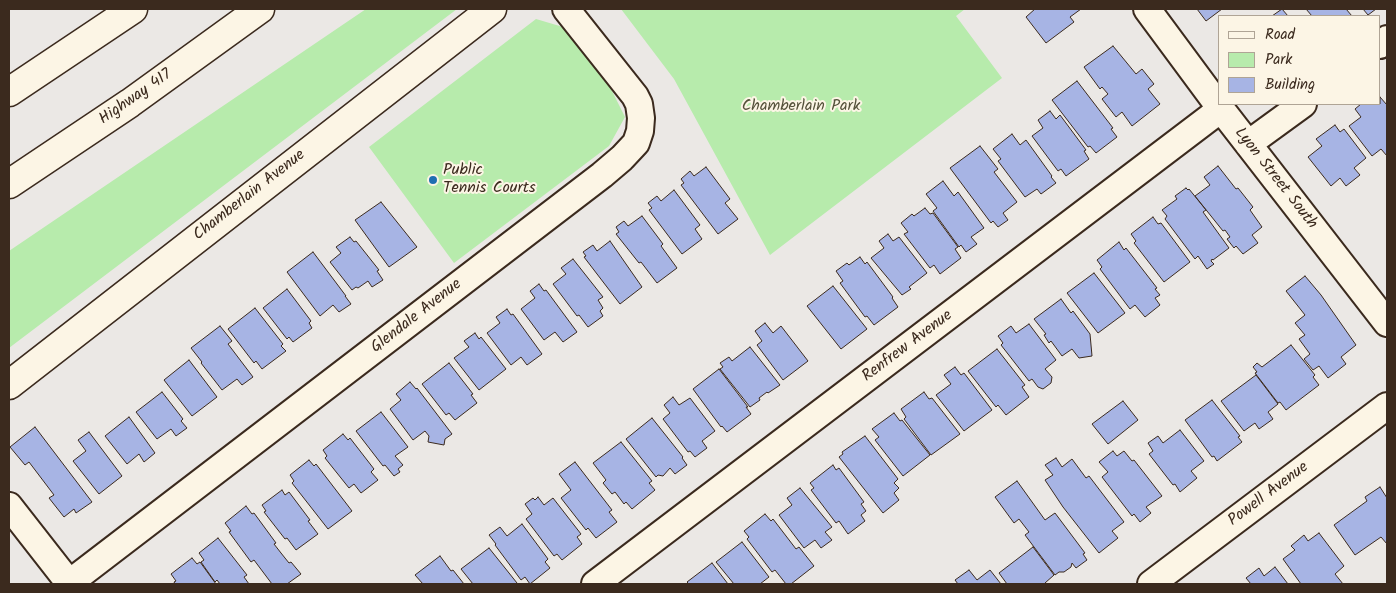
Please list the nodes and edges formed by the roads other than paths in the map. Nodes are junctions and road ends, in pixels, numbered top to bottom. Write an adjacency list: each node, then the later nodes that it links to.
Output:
1 (133, 9): 6 (main road)
2 (260, 9): 10 (main road, Highway 417)
3 (492, 9): 12 (main road, Chamberlain Avenue)
4 (566, 9): 15 (street, Glendale Avenue)
5 (1147, 9): 8 (street, Lyon Street South)
6 (10, 90)
7 (1302, 105): 9 (street)
8 (1220, 109): 9 (street, Lyon Street South); 16 (street, Renfrew Avenue)
9 (1248, 144): 11 (street, Lyon Street South)
10 (9, 184)
11 (1387, 323)
12 (9, 384)
13 (1387, 406): 17 (street, Powell Avenue)
14 (9, 506): 15 (street)
15 (69, 584)
16 (595, 584)
17 (1151, 584)

